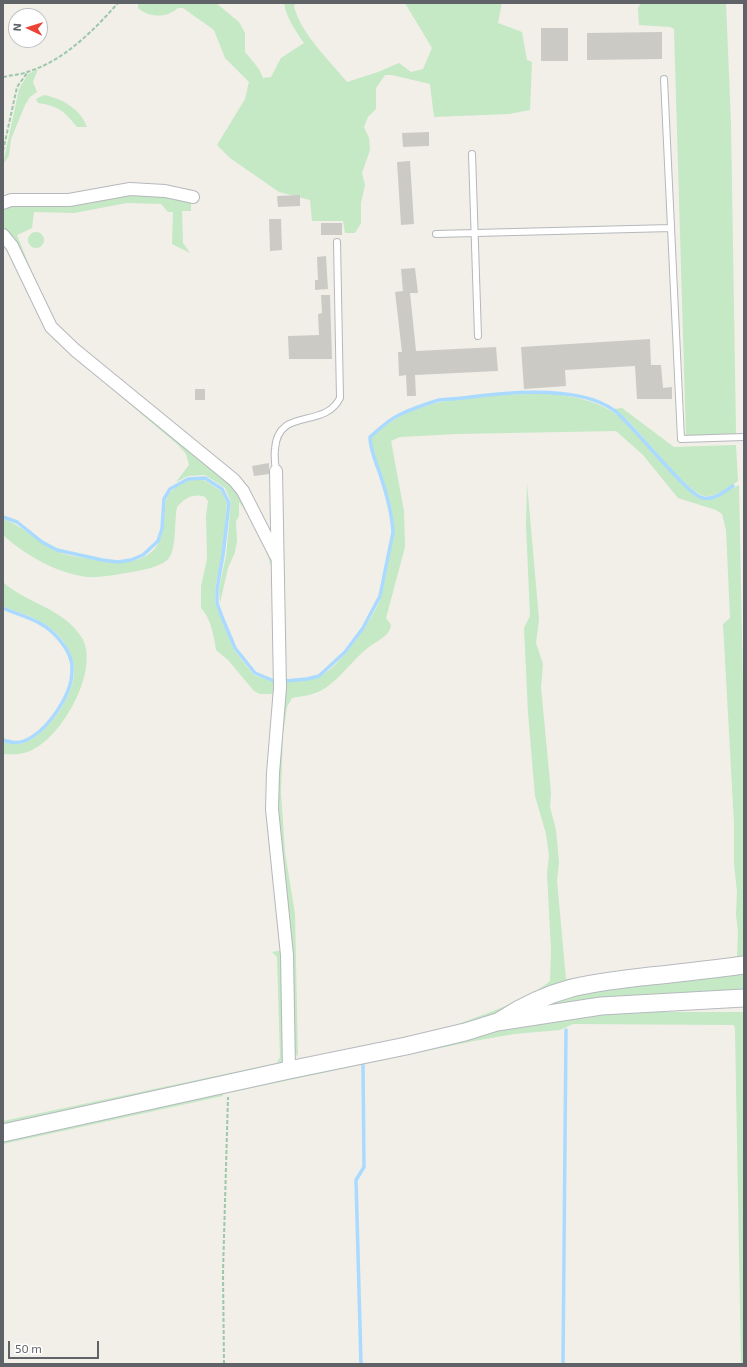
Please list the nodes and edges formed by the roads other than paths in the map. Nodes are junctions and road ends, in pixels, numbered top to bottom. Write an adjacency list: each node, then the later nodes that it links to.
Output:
1 (664, 79): 5 (lane)
2 (472, 154): 6 (lane)
3 (193, 197): 4 (street)
4 (3, 203)
5 (671, 228): 6 (lane); 11 (lane)
6 (474, 233): 8 (lane); 10 (lane)
7 (3, 234): 13 (street)
8 (436, 234)
9 (337, 242): 12 (lane)
10 (478, 336)
11 (744, 437)
12 (276, 471): 13 (street)
13 (277, 559): 17 (street)
14 (744, 965): 16 (street)
15 (744, 998): 16 (street)
16 (497, 1022): 17 (street)
17 (289, 1070): 18 (street)
18 (3, 1133)

